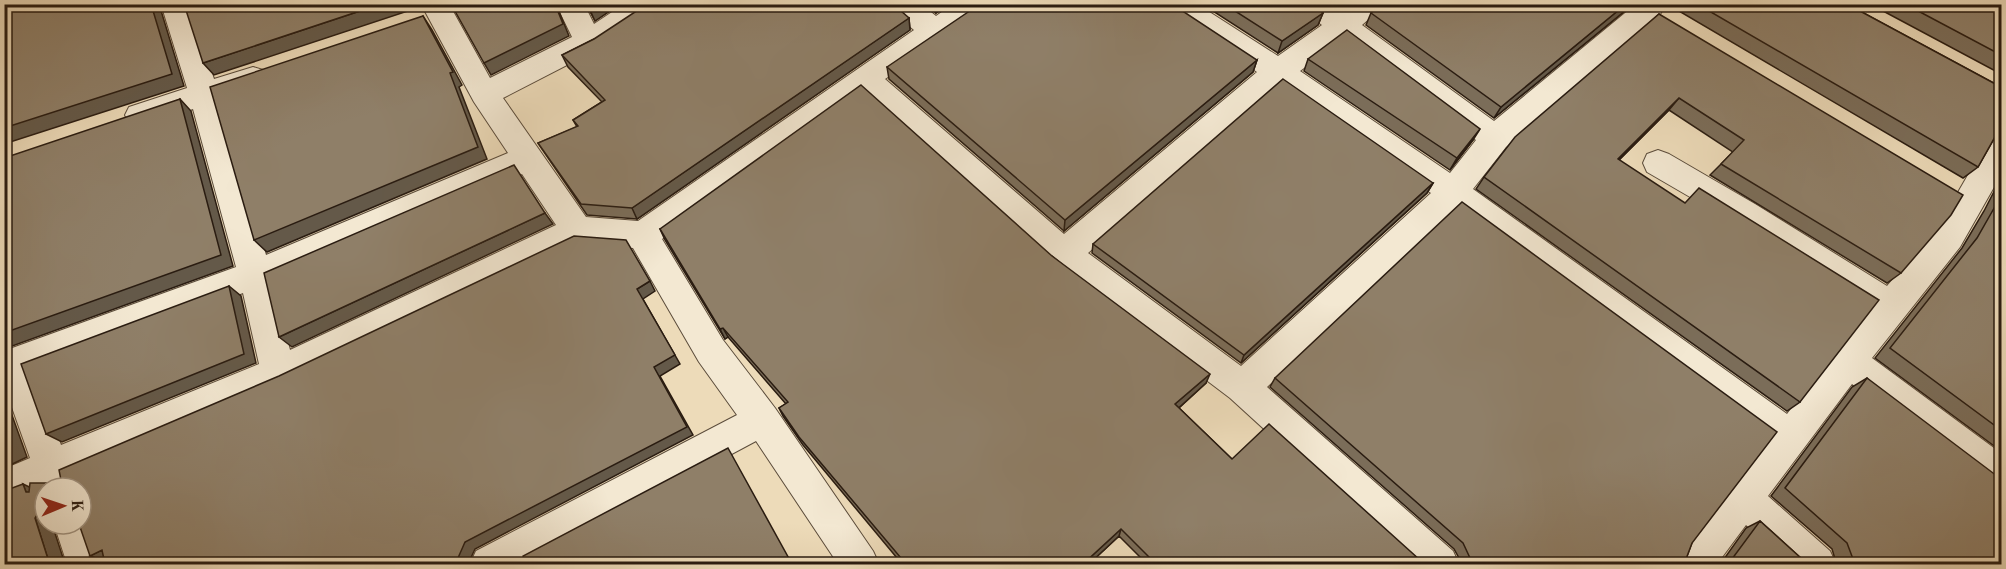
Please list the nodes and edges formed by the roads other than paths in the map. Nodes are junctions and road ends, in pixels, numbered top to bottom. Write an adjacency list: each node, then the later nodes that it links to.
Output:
1 (175, 4): 17 (street)
2 (570, 4): 13 (street)
3 (647, 4): 13 (street)
4 (901, 4): 12 (street)
5 (975, 4): 12 (street)
6 (1175, 4): 15 (street)
7 (1313, 4): 11 (street)
8 (1368, 4): 11 (street)
9 (1652, 12): 20 (street)
10 (431, 13): 18 (street)
11 (1343, 25): 15 (street); 20 (street)
12 (935, 31): 16 (street)
13 (588, 41): 18 (street)
14 (284, 67): 17 (street)
15 (1279, 70): 24 (street); 27 (street)
16 (864, 78): 26 (street); 27 (street)
17 (205, 94): 19 (street); 28 (street)
18 (484, 94): 22 (street)
19 (116, 123)
20 (1496, 138): 24 (street)
21 (2001, 144): 29 (street)
22 (529, 158): 25 (street); 28 (street)
23 (1658, 163): 29 (street)
24 (1454, 192): 33 (street); 35 (street)
25 (577, 230): 26 (street); 32 (street)
26 (643, 235): 34 (street)
27 (1064, 254): 33 (street)
28 (256, 274): 31 (street); 32 (street)
29 (1891, 306): 30 (street)
30 (1849, 361): 35 (street); 38 (street)
31 (9, 365): 36 (street)
32 (278, 372): 37 (street)
33 (1242, 387): 46 (street)
34 (762, 420): 44 (street); 45 (street)
35 (1792, 438): 41 (street)
36 (55, 476)
37 (57, 476)
38 (2001, 476)
39 (33, 481): 40 (street)
40 (4, 487)
41 (1745, 500): 47 (street); 48 (street)
42 (77, 536): 43 (street)
43 (86, 564)
44 (489, 564)
45 (861, 564)
46 (1440, 564)
47 (1694, 564)
48 (1818, 564)

